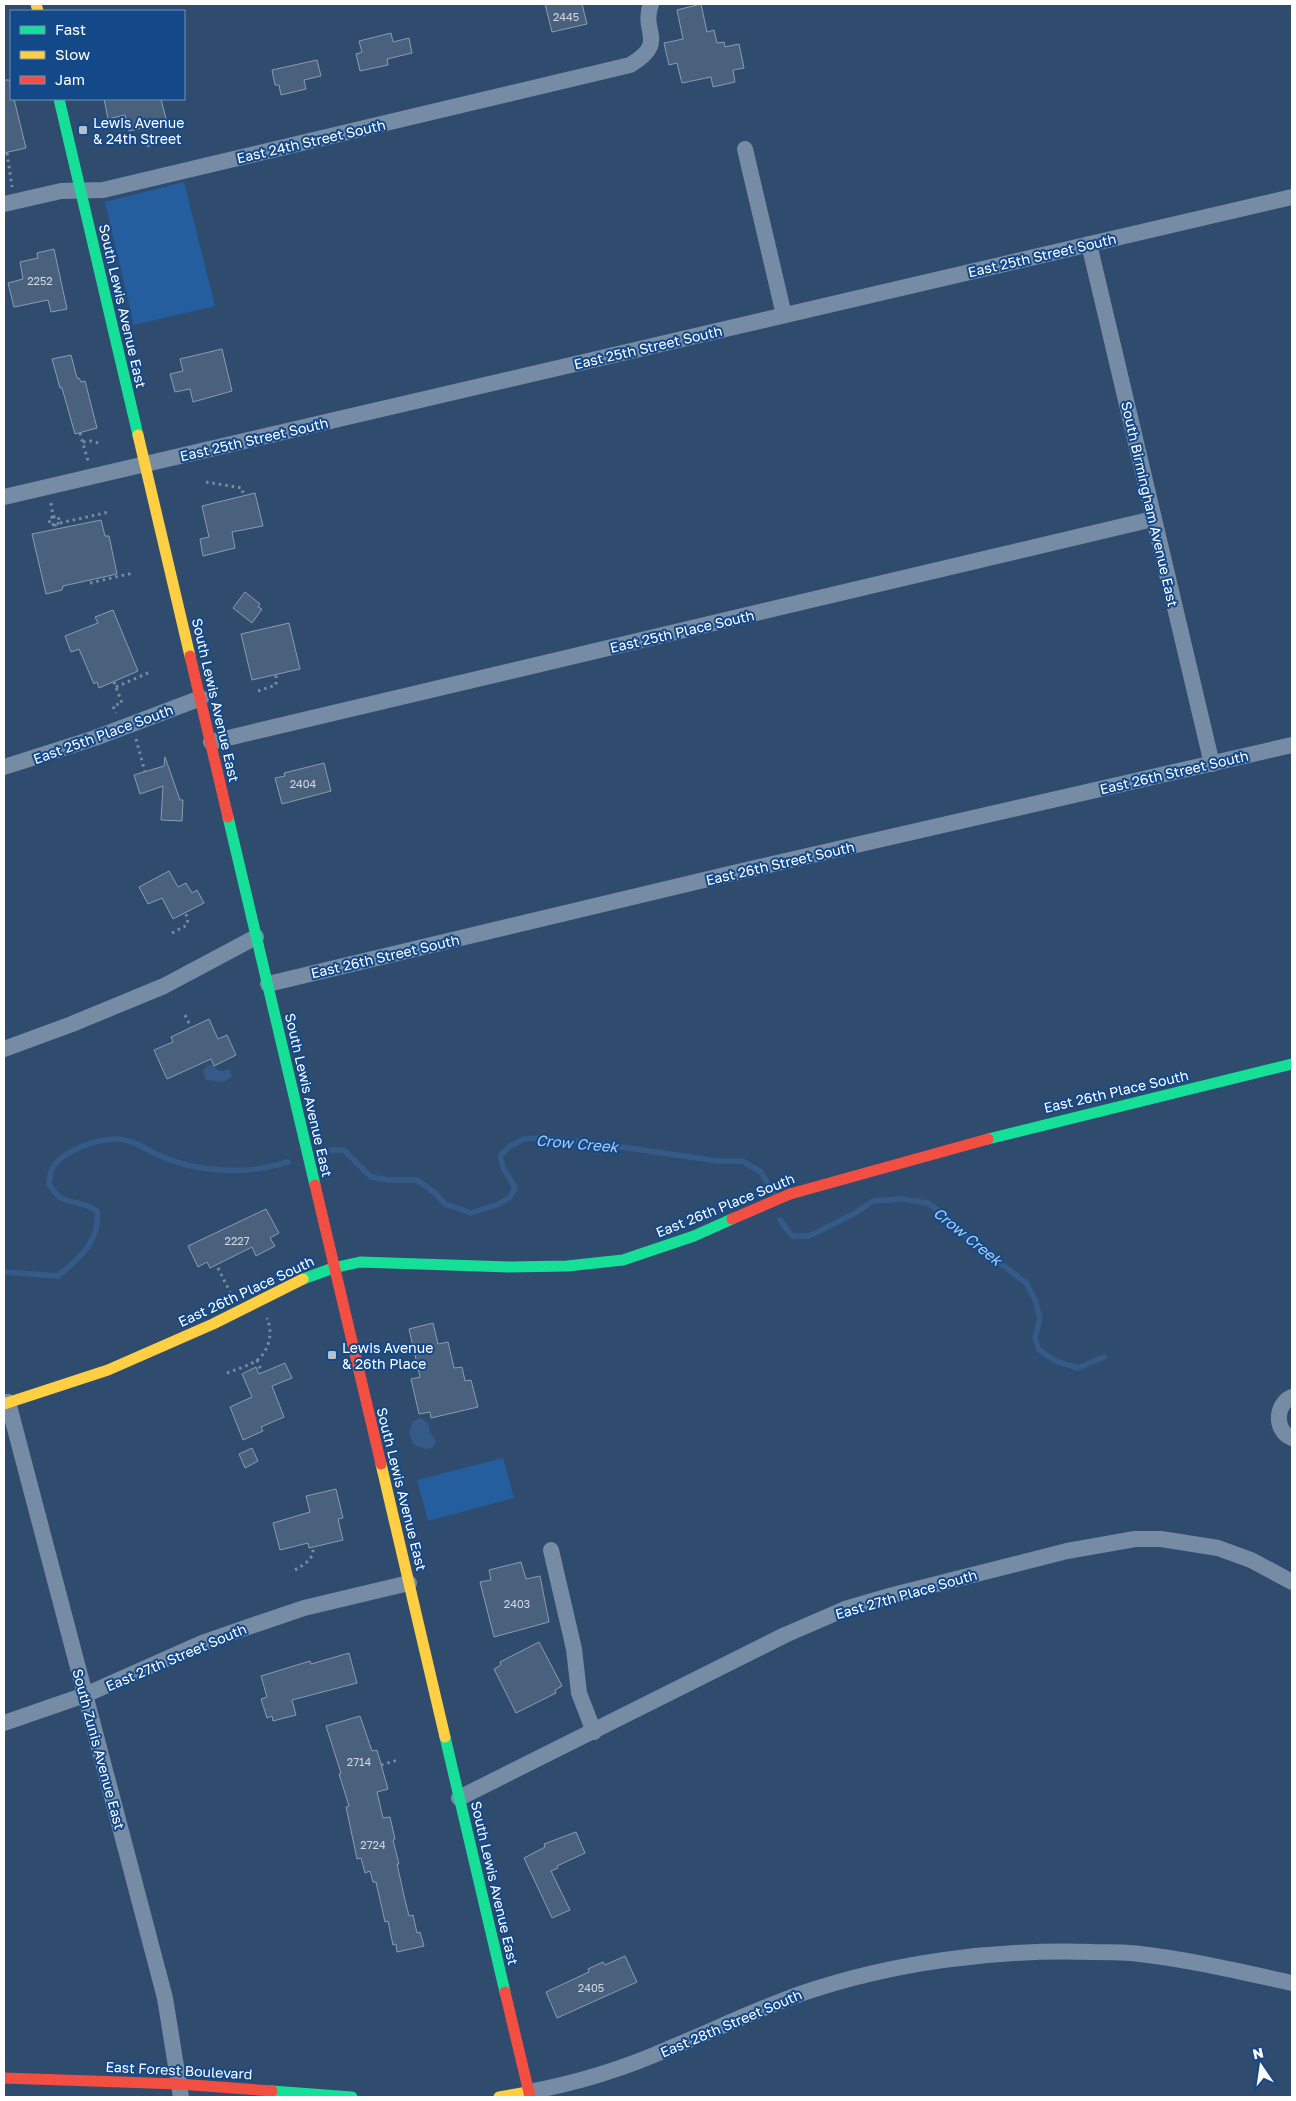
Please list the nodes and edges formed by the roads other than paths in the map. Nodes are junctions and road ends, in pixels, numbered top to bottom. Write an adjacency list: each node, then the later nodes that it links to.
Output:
1 (651, 4): 4 (street, East 24th Street South)
2 (59, 100): 4 (main road, South Lewis Avenue East)
3 (745, 149): 8 (street)
4 (81, 191): 6 (street, East 24th Street South); 9 (main road, South Lewis Avenue East)
5 (1292, 197): 7 (street, East 25th Street South)
6 (10, 203)
7 (1089, 244): 8 (street, East 25th Street South); 11 (street, South Birmingham Avenue East)
8 (784, 315): 9 (street, East 25th Street South)
9 (145, 464): 10 (street, East 25th Street South); 12 (main road, South Lewis Avenue East)
10 (4, 497)
11 (1153, 519): 13 (street, East 25th Place South); 15 (street, South Birmingham Avenue East)
12 (201, 698): 13 (main road, South Lewis Avenue East); 16 (street, East 25th Place South)
13 (211, 742): 17 (main road, South Lewis Avenue East)
14 (1292, 745): 15 (street, East 26th Street South)
15 (1212, 764): 18 (street, East 26th Street South)
16 (4, 767)
17 (256, 937): 18 (main road, South Lewis Avenue East); 19 (street)
18 (268, 984): 21 (main road, South Lewis Avenue East)
19 (4, 1049)
20 (1292, 1064): 21 (main road, East 26th Place South)
21 (334, 1268): 23 (main road, East 26th Place South); 27 (main road, South Lewis Avenue East)
22 (1292, 1397): 24 (street)
23 (6, 1403): 28 (street, South Zunis Avenue East)
24 (1292, 1438)
25 (551, 1550): 30 (street)
26 (1292, 1582): 30 (street, East 27th Place South)
27 (409, 1583): 28 (street, East 27th Street South); 31 (main road, South Lewis Avenue East)
28 (85, 1695): 29 (street, East 27th Street South); 34 (street, South Zunis Avenue East)
29 (4, 1723)
30 (594, 1732): 31 (street, East 27th Place South)
31 (459, 1798): 35 (main road, South Lewis Avenue East)
32 (1292, 1983): 35 (street, East 28th Street South)
33 (4, 2078): 34 (main road, East Forest Boulevard)
34 (180, 2090): 36 (main road, East Forest Boulevard)
35 (529, 2095): 37 (main road)
36 (352, 2097)
37 (499, 2097)

